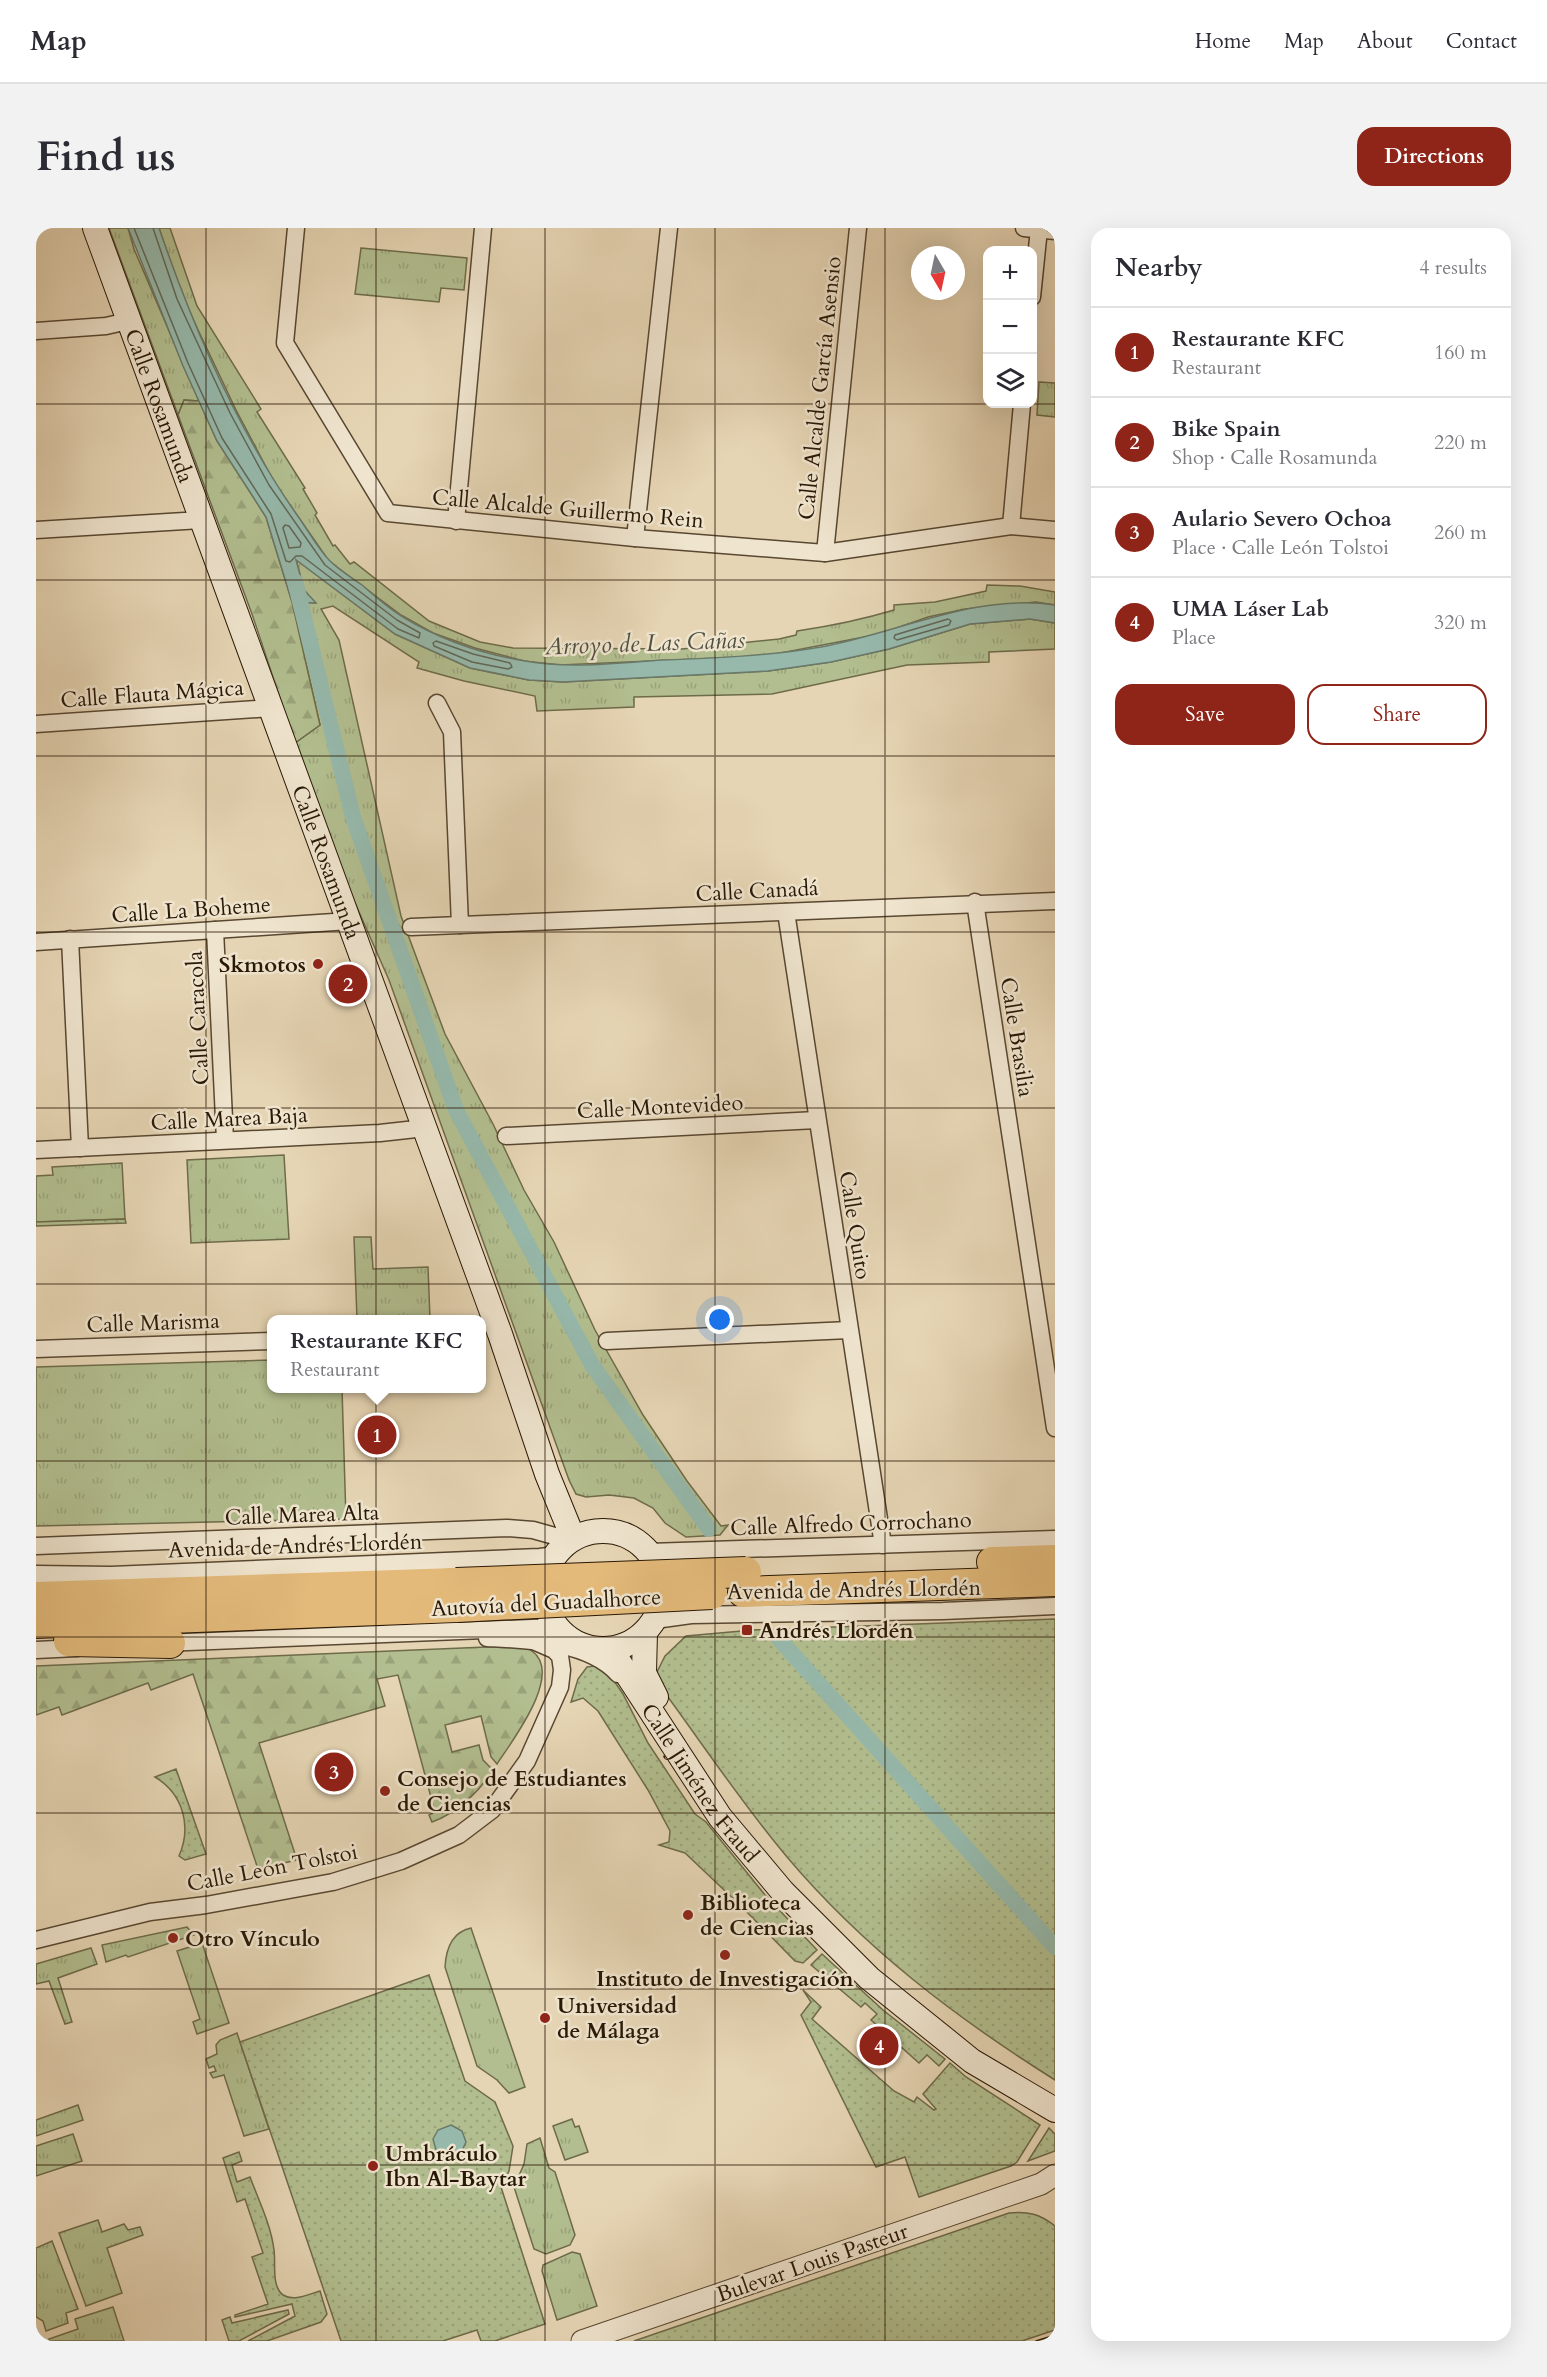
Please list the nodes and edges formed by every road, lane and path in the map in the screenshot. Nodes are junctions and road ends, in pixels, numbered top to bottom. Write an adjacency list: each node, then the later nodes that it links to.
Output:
1 (95, 228): 8 (main road, Calle Rosamunda)
2 (296, 228): 12 (street, Calle Alcalde Guillermo Rein)
3 (483, 228): 12 (street)
4 (669, 228): 16 (street)
5 (858, 228): 17 (street, Calle Alcalde García Asensio)
6 (1039, 229): 7 (street)
7 (1037, 248)
8 (128, 321): 9 (street); 11 (main road, Calle Rosamunda)
9 (36, 331)
10 (1022, 408): 13 (street)
11 (201, 520): 14 (street); 19 (main road, Calle Rosamunda)
12 (456, 521): 16 (street, Calle Alcalde Guillermo Rein)
13 (1011, 526): 15 (street, Calle Alcalde Guillermo Rein); 17 (street, Calle Alcalde Guillermo Rein)
14 (36, 530)
15 (1055, 530)
16 (635, 538): 17 (street, Calle Alcalde Guillermo Rein)
17 (825, 553)
18 (437, 703): 25 (street)
19 (271, 708): 20 (street, Calle Flauta Mágica); 24 (main road, Calle Rosamunda)
20 (36, 724)
21 (1055, 901): 22 (street, Calle Canadá)
22 (975, 902): 23 (street, Calle Canadá); 43 (street, Calle Brasilia)
23 (786, 912): 25 (street, Calle Canadá); 30 (street, Calle Quito)
24 (349, 921): 27 (street, Calle La Boheme); 31 (main road, Calle Rosamunda)
25 (460, 925): 26 (street, Calle Canadá)
26 (411, 927)
27 (215, 930): 28 (street, Calle La Boheme); 33 (street, Calle Caracola)
28 (70, 939): 29 (street, Calle La Boheme); 34 (street)
29 (36, 942)
30 (817, 1120): 32 (street, Calle Montevideo); 38 (street, Calle Quito)
31 (425, 1128): 33 (street, Calle Marea Baja); 36 (main road, Calle Rosamunda)
32 (506, 1136)
33 (225, 1140): 34 (street, Calle Marea Baja)
34 (80, 1148): 35 (street, Calle Marea Baja)
35 (36, 1150)
36 (485, 1315)
37 (486, 1319): 39 (main road, Calle Rosamunda)
38 (849, 1330): 41 (street); 48 (street, Calle Quito)
39 (491, 1335): 44 (main road, Calle Rosamunda)
40 (267, 1341): 42 (street, Calle Marisma)
41 (607, 1341)
42 (36, 1349)
43 (1055, 1428)
44 (556, 1495): 45 (main road, Calle Rosamunda); 47 (main road, Calle Rosamunda)
45 (602, 1529): 47 (main road); 50 (main road)
46 (1055, 1539): 48 (street, Calle Alfredo Corrochano)
47 (565, 1544): 49 (street, Calle Marea Alta); 53 (street, Avenida de Andrés Llordén); 61 (main road)
48 (883, 1545): 50 (street, Calle Alfredo Corrochano)
49 (36, 1546)
50 (649, 1552): 62 (main road)
51 (1055, 1560): 56 (highway, Autovía del Guadalhorce)
52 (36, 1574): 53 (street, Avenida de Andrés Llordén)
53 (111, 1575): 54 (highway)
54 (36, 1581)
55 (1055, 1581): 56 (highway, Autovía del Guadalhorce)
56 (745, 1582): 57 (highway, Autovía del Guadalhorce, bridge)
57 (456, 1595): 58 (highway, Autovía del Guadalhorce); 60 (highway, Autovía del Guadalhorce)
58 (36, 1598)
59 (1055, 1606): 62 (street, Avenida de Andrés Llordén)
60 (36, 1623)
61 (556, 1626): 63 (street); 67 (main road)
62 (650, 1626): 67 (main road); 71 (main road, Calle Jiménez Fraud)
63 (390, 1633): 64 (street); 66 (street)
64 (531, 1640): 69 (street); 70 (street, Calle León Tolstoi)
65 (36, 1641): 66 (highway)
66 (170, 1642): 68 (street)
67 (606, 1649): 69 (main road, Calle Jiménez Fraud)
68 (36, 1650)
69 (649, 1707): 72 (main road, Calle Jiménez Fraud)
70 (36, 1940)
71 (1055, 2098)
72 (1055, 2110)
73 (1048, 2179): 74 (street, Bulevar Louis Pasteur)
74 (611, 2336): 75 (street, Bulevar Louis Pasteur)
75 (582, 2341)

